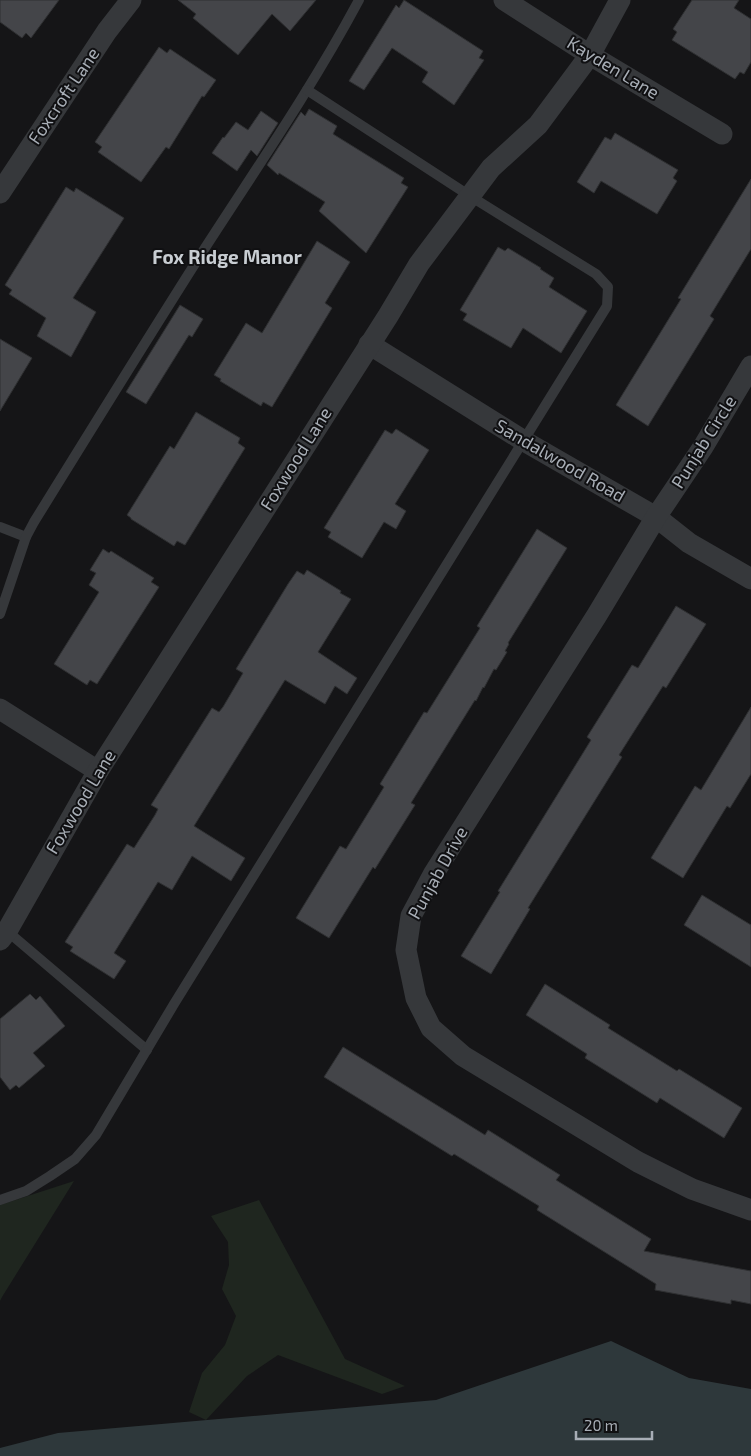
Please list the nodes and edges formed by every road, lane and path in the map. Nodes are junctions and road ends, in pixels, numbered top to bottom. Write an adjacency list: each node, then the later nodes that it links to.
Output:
1 (131, 0): 8 (street, Foxcroft Lane)
2 (359, 0): 6 (lane)
3 (504, 0): 5 (street, Kayden Lane)
4 (620, 0): 5 (street, Foxwood Lane)
5 (590, 55): 7 (street, Kayden Lane); 9 (street, Foxwood Lane)
6 (306, 90): 9 (lane); 15 (lane)
7 (722, 134)
8 (0, 193)
9 (470, 196): 10 (street, Foxwood Lane); 12 (lane)
10 (369, 344): 12 (street, Sandalwood Road); 19 (street, Foxwood Lane)
11 (751, 366): 13 (street, Punjab Circle)
12 (524, 441): 13 (street, Sandalwood Road); 21 (lane)
13 (656, 517): 16 (street, Sandalwood Road); 23 (street, Punjab Drive)
14 (0, 528): 15 (lane)
15 (26, 537): 17 (lane)
16 (751, 578)
17 (0, 614)
18 (0, 709): 19 (street)
19 (98, 771): 20 (street, Foxwood Lane)
20 (4, 935): 21 (lane)
21 (147, 1050): 22 (lane)
22 (0, 1200)
23 (751, 1210)

